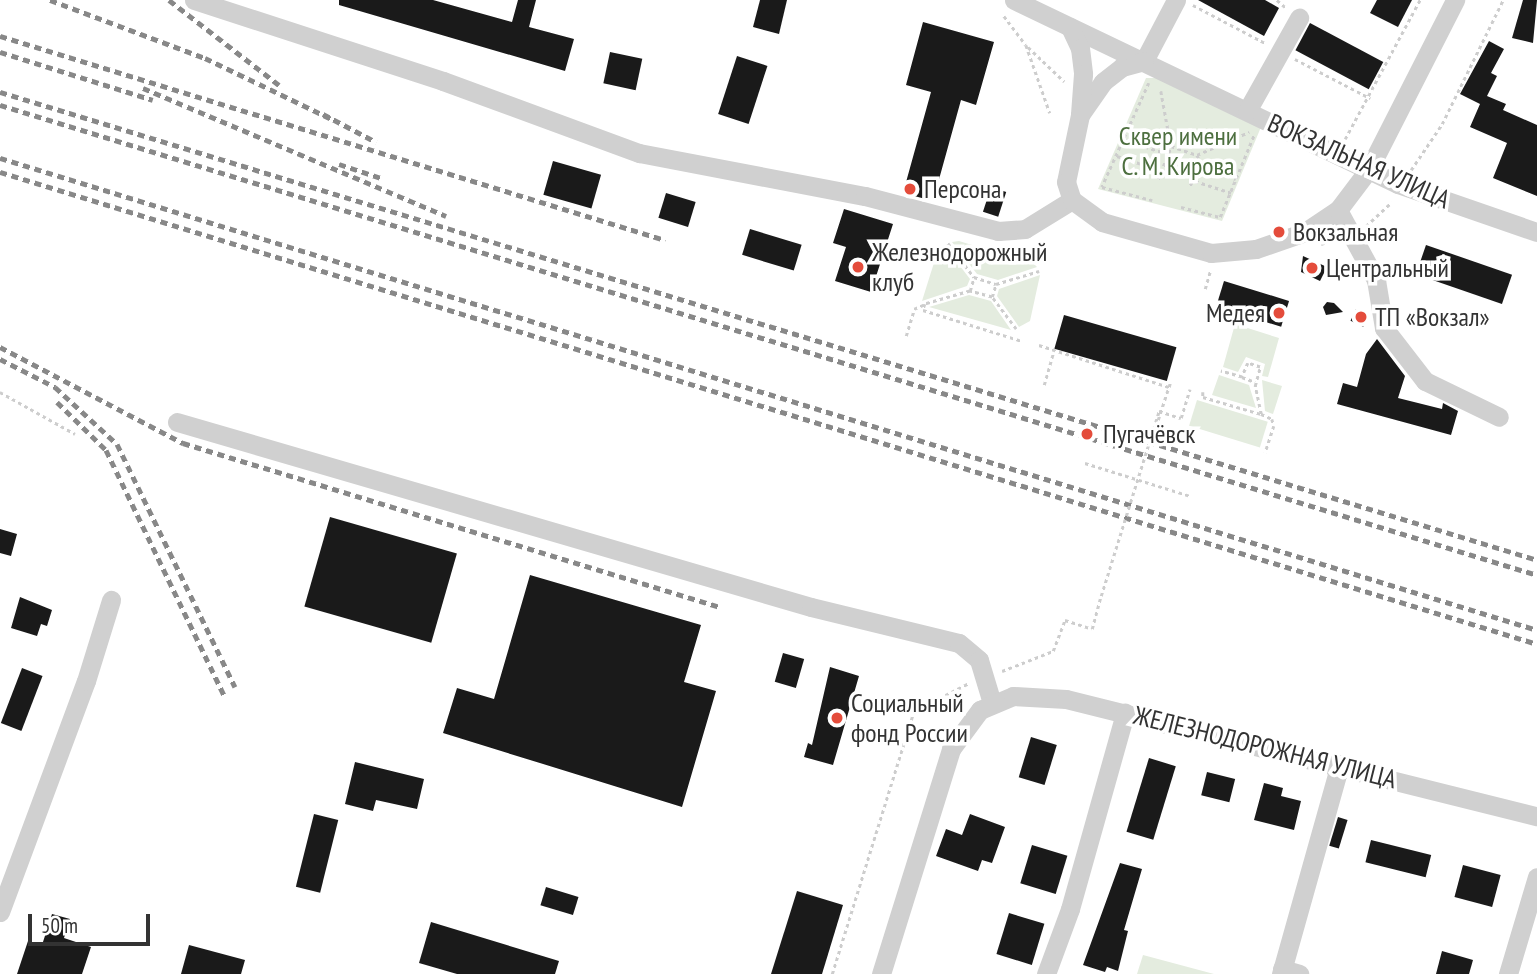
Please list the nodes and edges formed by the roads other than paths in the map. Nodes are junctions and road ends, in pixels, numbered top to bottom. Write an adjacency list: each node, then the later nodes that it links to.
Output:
1 (194, 0): 11 (street)
2 (1176, 0): 7 (street)
3 (1455, 0): 10 (street)
4 (1008, 6): 6 (street, ВОКЗАЛЬНАЯ УЛИЦА)
5 (1299, 18): 9 (street)
6 (1070, 27): 7 (street, ВОКЗАЛЬНАЯ УЛИЦА); 8 (street)
7 (1144, 61): 8 (street); 9 (street, ВОКЗАЛЬНАЯ УЛИЦА)
8 (1080, 115): 11 (street)
9 (1246, 117): 10 (street, ВОКЗАЛЬНАЯ УЛИЦА)
10 (1369, 169): 12 (street); 13 (street, ВОКЗАЛЬНАЯ УЛИЦА)
11 (1072, 200): 12 (street)
12 (1338, 209): 14 (street)
13 (1537, 232)
14 (1499, 417)
15 (177, 422): 17 (street)
16 (111, 600): 22 (street)
17 (992, 703): 18 (street, ЖЕЛЕЗНОДОРОЖНАЯ УЛИЦА); 25 (street)
18 (1125, 713): 19 (street, ЖЕЛЕЗНОДОРОЖНАЯ УЛИЦА); 26 (street)
19 (1340, 765): 20 (street, ЖЕЛЕЗНОДОРОЖНАЯ УЛИЦА); 24 (street)
20 (1537, 816)
21 (1537, 877): 27 (street)
22 (5, 881): 23 (street)
23 (0, 912)
24 (1287, 972)
25 (881, 974)
26 (1046, 974)
27 (1508, 974)

